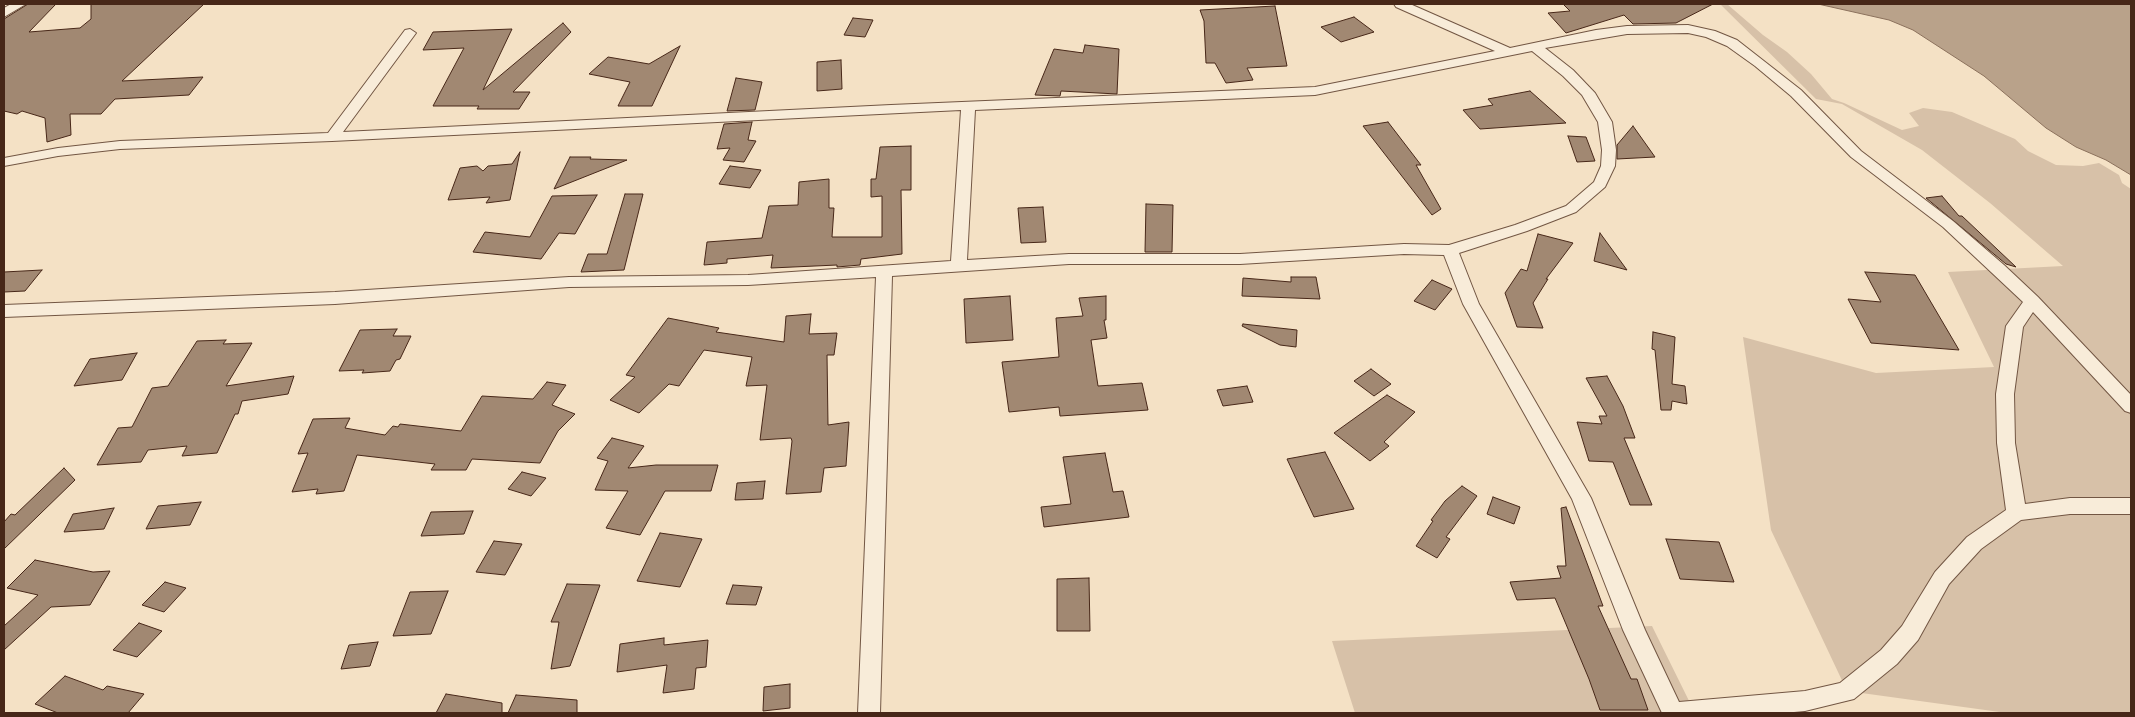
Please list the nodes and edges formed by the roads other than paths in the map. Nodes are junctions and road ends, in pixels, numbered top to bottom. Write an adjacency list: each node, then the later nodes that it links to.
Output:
1 (20, 4): 3 (street)
2 (1400, 4): 6 (street)
3 (4, 13)
4 (410, 34): 8 (street)
5 (1535, 47): 6 (street); 10 (street); 13 (street)
6 (1509, 52): 7 (street)
7 (968, 106): 8 (street); 11 (street)
8 (332, 138): 9 (street)
9 (4, 162)
10 (1450, 250): 11 (street); 19 (street)
11 (959, 265): 12 (street)
12 (884, 270): 14 (street); 18 (street)
13 (2032, 301): 15 (street); 17 (street)
14 (4, 311)
15 (2131, 406)
16 (2131, 506): 17 (street)
17 (2016, 513): 19 (street)
18 (869, 713)
19 (1673, 713)

